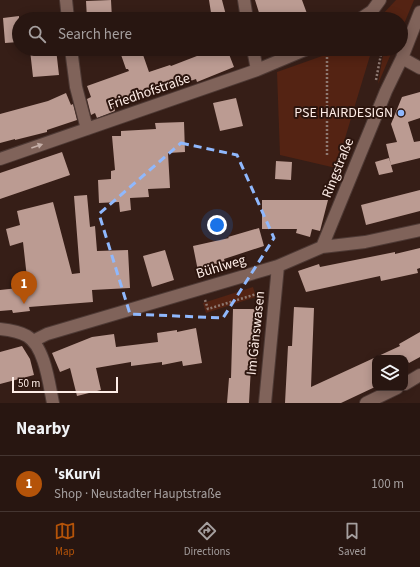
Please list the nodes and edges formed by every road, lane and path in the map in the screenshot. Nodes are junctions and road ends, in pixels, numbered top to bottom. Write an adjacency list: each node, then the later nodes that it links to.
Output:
1 (66, 0): 4 (street)
2 (244, 0): 5 (street)
3 (380, 0): 6 (street)
4 (67, 12)
5 (246, 12)
6 (370, 12)
7 (420, 12): 8 (street, Ringstraße)
8 (408, 43)
9 (72, 56): 18 (street)
10 (254, 56): 16 (street)
11 (290, 56): 16 (street, Friedhofstraße)
12 (327, 56): 19 (path)
13 (381, 56): 17 (path)
14 (402, 58): 15 (street); 22 (street, Ringstraße)
15 (420, 68)
16 (257, 70): 18 (street, Friedhofstraße)
17 (375, 83)
18 (87, 129): 20 (street, Friedhofstraße, one-way to 18)
19 (328, 155)
20 (0, 159)
21 (420, 230): 22 (street, Bühlweg)
22 (322, 247): 23 (street, Bühlweg)
23 (278, 266): 27 (street, Bühlweg); 32 (street, Im Gänswasen)
24 (263, 292): 25 (path)
25 (204, 300)
26 (0, 329): 27 (street)
27 (33, 340): 31 (street)
28 (420, 376): 29 (street)
29 (408, 382)
30 (391, 391): 33 (street)
31 (53, 403)
32 (265, 403)
33 (366, 403)

